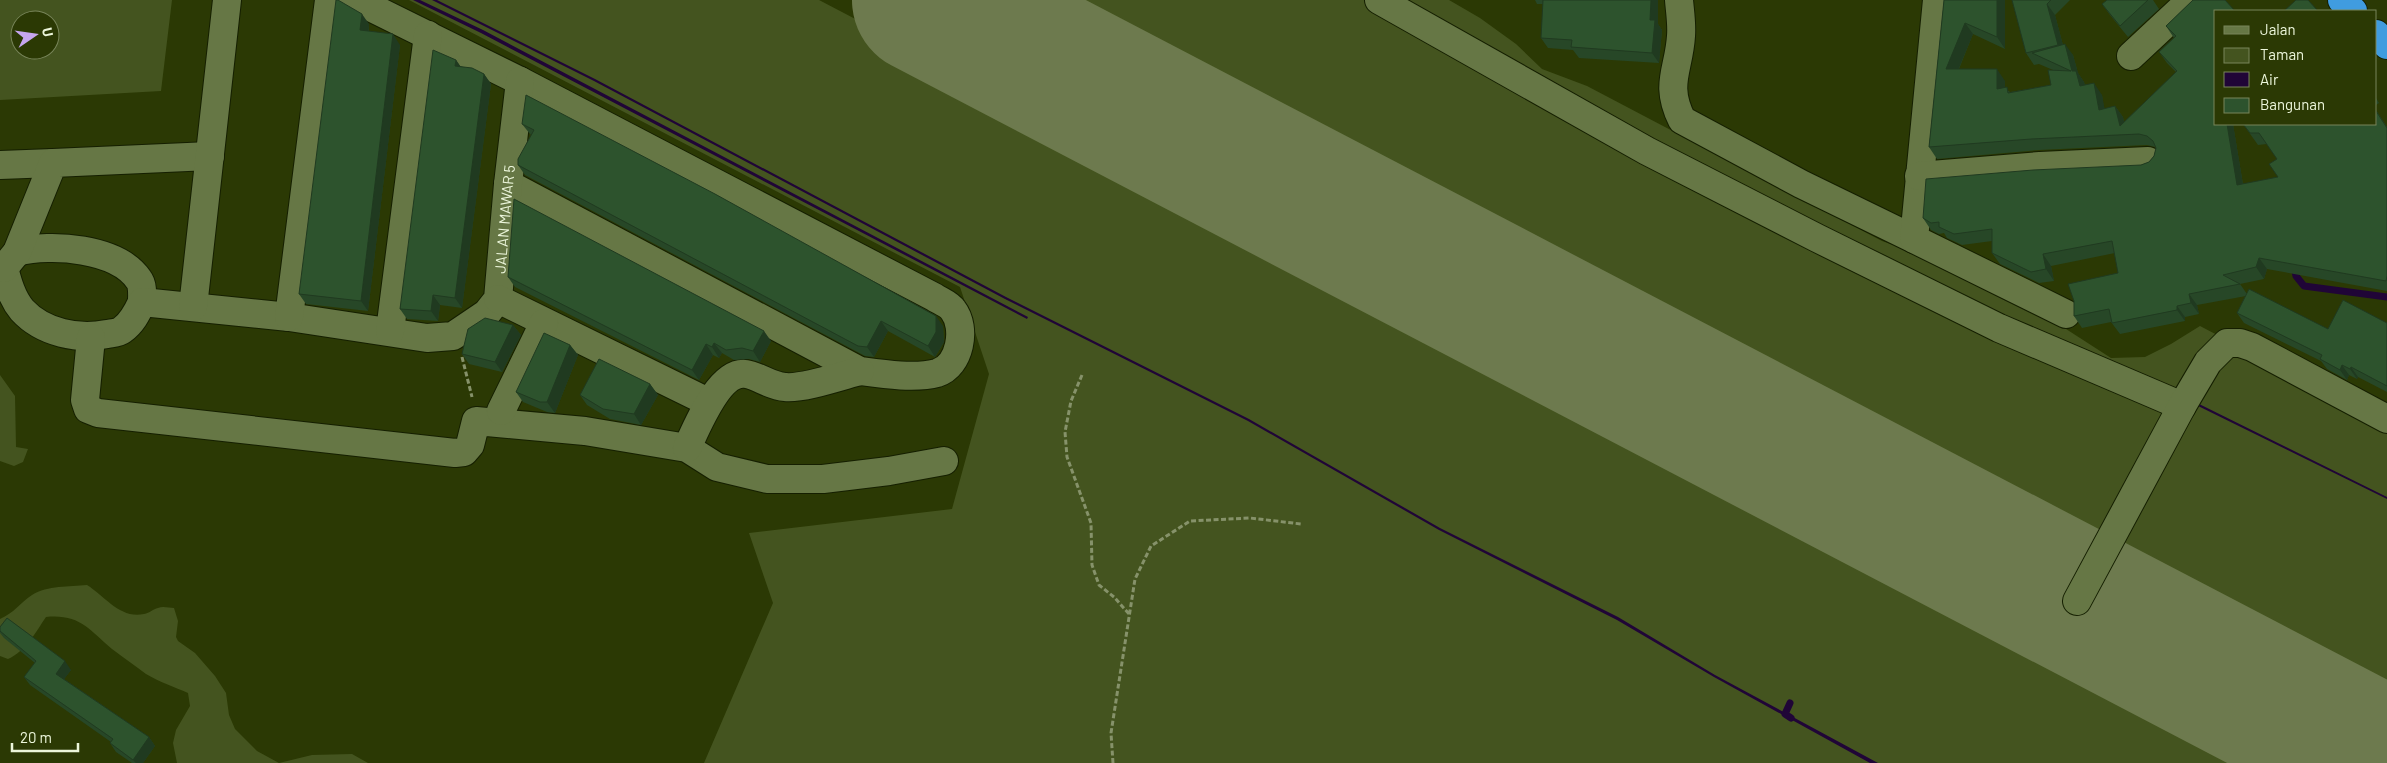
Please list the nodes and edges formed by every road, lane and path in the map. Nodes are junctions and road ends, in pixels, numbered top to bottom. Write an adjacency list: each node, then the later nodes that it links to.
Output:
1 (227, 0): 15 (street)
2 (329, 0): 27 (street)
3 (356, 0): 10 (street)
4 (1380, 0): 35 (street)
5 (1679, 0): 21 (street)
6 (1937, 0): 19 (street)
7 (2191, 0): 13 (street)
8 (2342, 0): 9 (highway)
9 (2352, 10)
10 (428, 35): 14 (street); 29 (street)
11 (2377, 35): 12 (highway)
12 (2387, 45)
13 (2131, 56)
14 (520, 80): 20 (street, JALAN MAWAR 5); 32 (street)
15 (210, 156): 17 (street); 25 (street)
16 (2148, 161): 19 (street)
17 (53, 163): 18 (street); 22 (street)
18 (0, 165)
19 (1919, 176): 21 (street)
20 (508, 184): 23 (street, JALAN MAWAR 5); 32 (street)
21 (1914, 239): 26 (street)
22 (7, 263): 24 (street); 31 (street)
23 (498, 299): 28 (street); 30 (street)
24 (142, 302): 25 (street); 31 (street)
25 (192, 307): 27 (street)
26 (2066, 314)
27 (289, 317): 29 (street)
28 (544, 323): 34 (street); 36 (street)
29 (390, 331): 30 (street)
30 (453, 336): 38 (path)
31 (91, 338): 38 (street)
32 (860, 371): 34 (street)
33 (1082, 375): 43 (path)
34 (708, 402): 39 (street)
35 (2182, 406): 37 (street); 42 (street)
36 (501, 411)
37 (2387, 419)
38 (476, 421): 39 (street)
39 (687, 448): 40 (street)
40 (944, 461)
41 (1301, 524): 43 (path)
42 (2077, 601)
43 (1129, 614): 44 (path)
44 (1113, 763)

